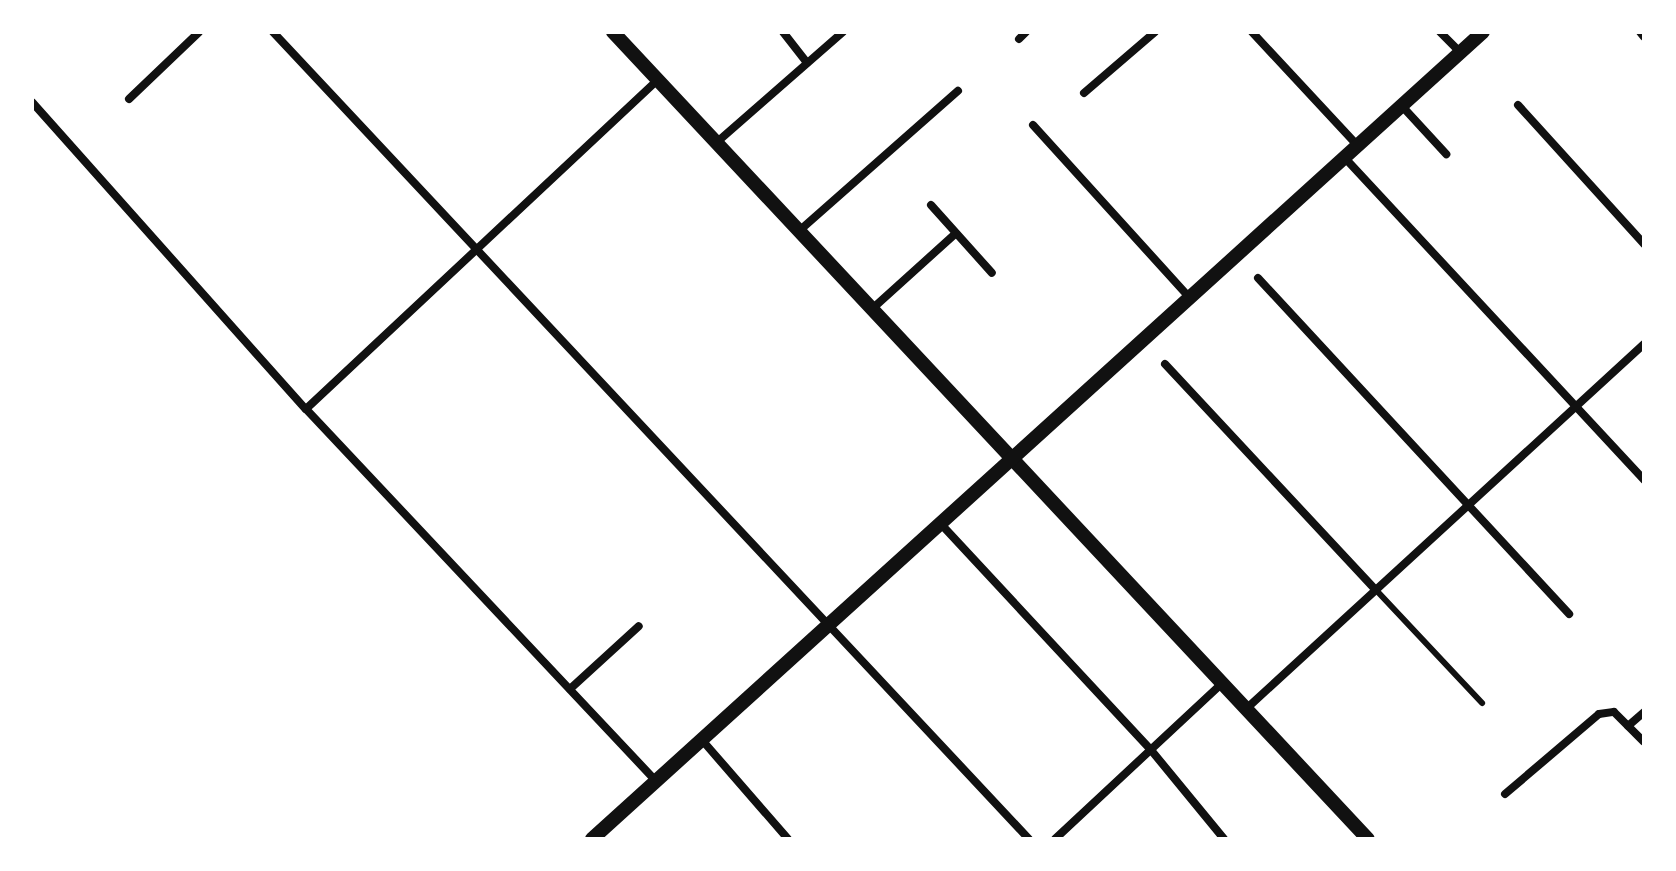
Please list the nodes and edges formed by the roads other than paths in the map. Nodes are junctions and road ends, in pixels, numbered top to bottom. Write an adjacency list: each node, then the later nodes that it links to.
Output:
1 (199, 32): 19 (street)
2 (273, 32): 32 (street)
3 (613, 32): 16 (street)
4 (783, 32): 15 (street)
5 (843, 32): 15 (street)
6 (1026, 32): 13 (street)
7 (1155, 32): 18 (street)
8 (1252, 32): 25 (street)
9 (1440, 32): 14 (street)
10 (1483, 32): 14 (street)
11 (1640, 32): 12 (street)
12 (1644, 37)
13 (1019, 39)
14 (1460, 52): 21 (street)
15 (807, 63): 24 (street)
16 (658, 80): 24 (street); 32 (street)
17 (958, 91): 29 (street)
18 (1084, 93)
19 (129, 99)
20 (32, 102): 40 (street)
21 (1401, 105): 25 (street); 26 (street)
22 (1518, 105): 31 (street)
23 (1033, 125): 35 (street)
24 (716, 143): 29 (street)
25 (1357, 145): 27 (street)
26 (1446, 154)
27 (1344, 157): 35 (street); 39 (street)
28 (931, 205): 30 (street)
29 (799, 231): 36 (street)
30 (956, 233): 33 (street); 36 (street)
31 (1644, 244)
32 (479, 248): 40 (street); 47 (street)
33 (992, 273)
34 (1258, 278): 43 (street)
35 (1189, 297): 41 (street)
36 (872, 309): 41 (street)
37 (1644, 344): 39 (street)
38 (1165, 364): 45 (street)
39 (1576, 407): 42 (street); 43 (street)
40 (306, 409): 50 (street)
41 (1011, 458): 44 (street); 49 (street)
42 (1644, 480)
43 (1468, 505): 45 (street); 46 (street)
44 (940, 522): 47 (street); 57 (street)
45 (1376, 590): 51 (lane); 52 (street)
46 (1569, 614)
47 (830, 622): 55 (street); 62 (street)
48 (639, 626): 50 (street)
49 (1222, 683): 52 (street); 57 (street)
50 (570, 689): 58 (street)
51 (1482, 703)
52 (1246, 709): 65 (street)
53 (1644, 712): 54 (street)
54 (1628, 726): 56 (street); 59 (street)
55 (702, 740): 58 (street); 61 (street)
56 (1644, 742)
57 (1151, 750): 63 (street); 64 (street)
58 (656, 781): 60 (street)
59 (1505, 794)
60 (592, 839)
61 (788, 839)
62 (1029, 839)
63 (1055, 839)
64 (1224, 839)
65 (1368, 839)

